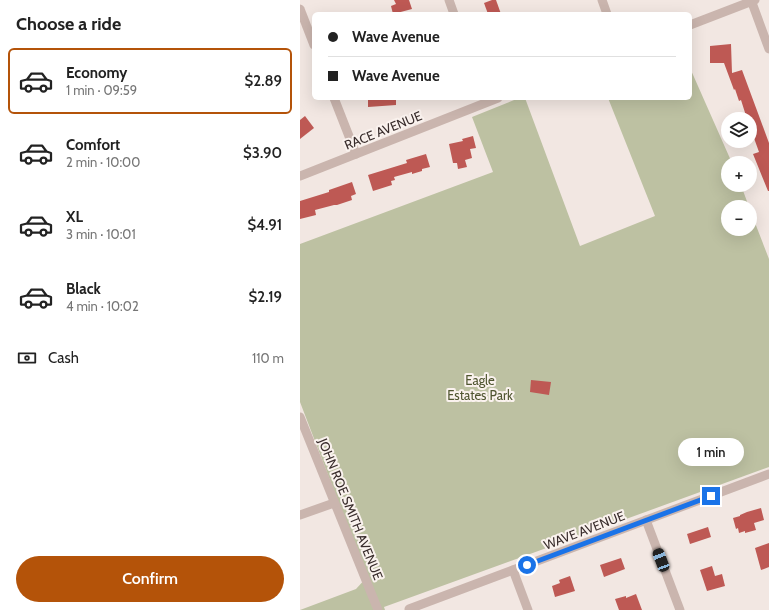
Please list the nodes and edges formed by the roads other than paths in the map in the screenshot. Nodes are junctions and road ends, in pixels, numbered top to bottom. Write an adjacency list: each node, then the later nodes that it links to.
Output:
1 (449, 0): 5 (street)
2 (602, 0): 6 (street)
3 (752, 0): 7 (street); 9 (street)
4 (300, 9): 8 (street)
5 (453, 12)
6 (606, 12)
7 (692, 24)
8 (312, 40)
9 (769, 49)
10 (335, 100): 12 (street)
11 (487, 100): 12 (street, RACE AVENUE)
12 (356, 154): 13 (street, RACE AVENUE)
13 (300, 176)
14 (300, 417): 16 (street, JOHN ROE SMITH AVENUE)
15 (769, 474): 18 (street, WAVE AVENUE)
16 (334, 503): 17 (street); 21 (street, JOHN ROE SMITH AVENUE)
17 (300, 515)
18 (646, 520): 19 (street, WAVE AVENUE); 23 (street)
19 (513, 570): 20 (street, WAVE AVENUE); 22 (street)
20 (409, 609)
21 (378, 610)
22 (528, 610)
23 (680, 610)

